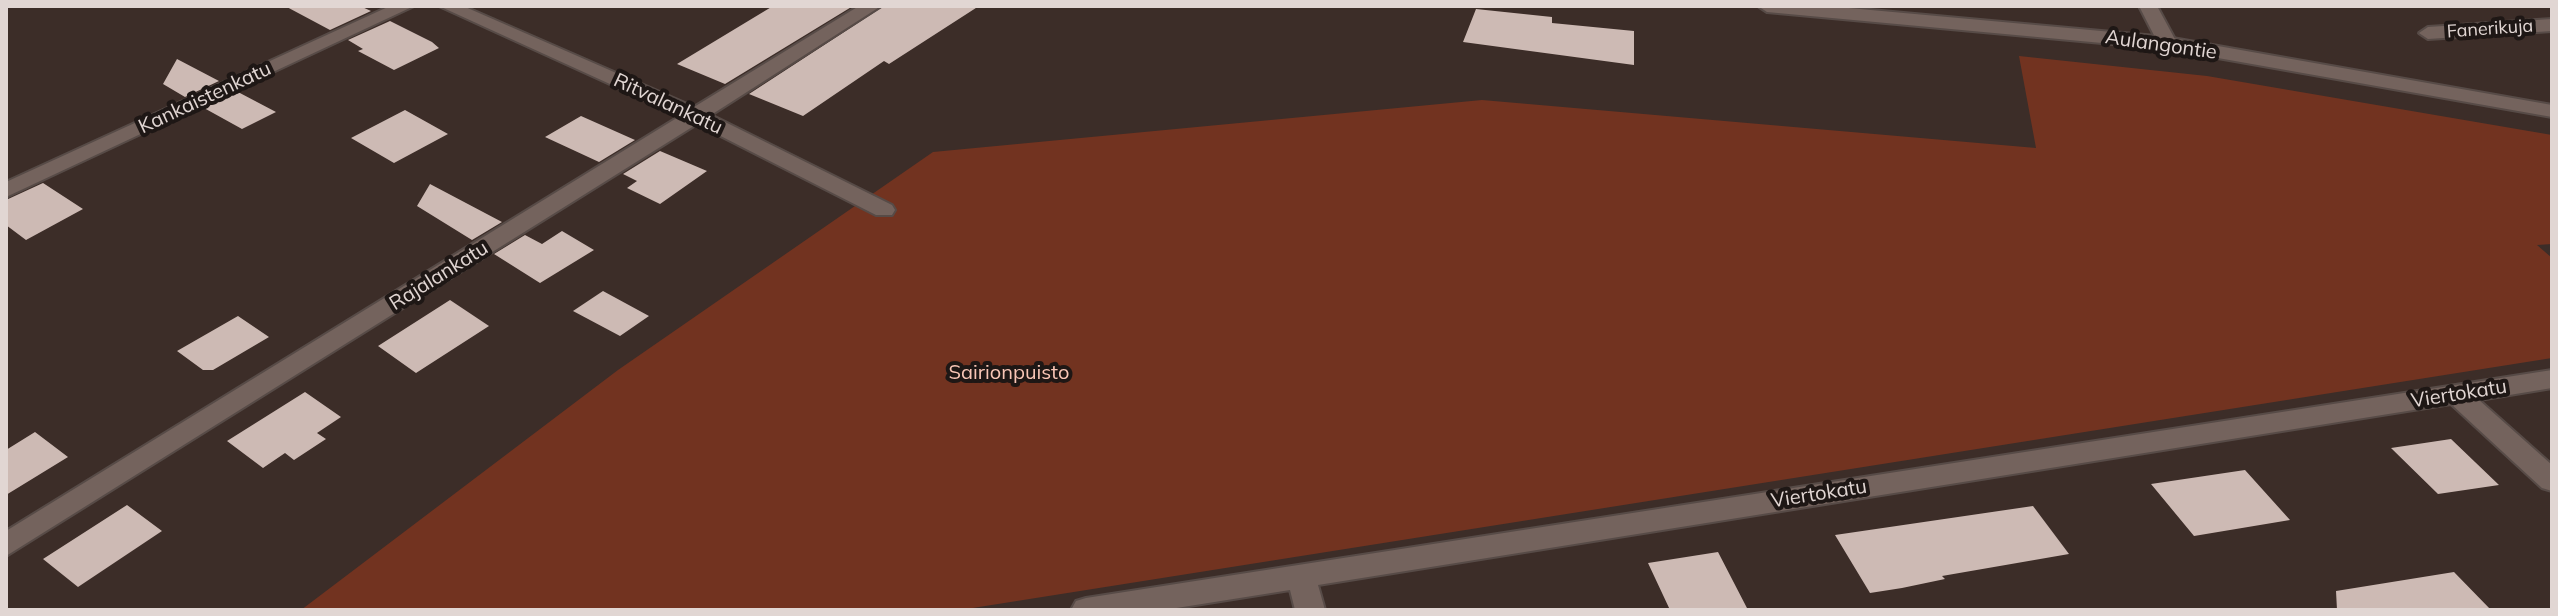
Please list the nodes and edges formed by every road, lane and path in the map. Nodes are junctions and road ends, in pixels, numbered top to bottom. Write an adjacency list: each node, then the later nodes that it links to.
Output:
1 (405, 6): 11 (street, Kankaistenkatu)
2 (448, 6): 10 (street, Ritvalankatu)
3 (872, 6): 10 (street, Rajalankatu)
4 (1767, 6): 8 (street, Aulangontie)
5 (2148, 6): 8 (street)
6 (2552, 25): 7 (street, Fanerikuja)
7 (2428, 33)
8 (2167, 43): 9 (street, Aulangontie)
9 (2552, 111)
10 (697, 116): 12 (street, Ritvalankatu); 16 (street, Rajalankatu)
11 (6, 190)
12 (884, 210)
13 (2552, 379): 14 (street, Viertokatu)
14 (2456, 394): 15 (street); 17 (street, Viertokatu)
15 (2552, 481)
16 (6, 545)
17 (1301, 576): 18 (street, Viertokatu); 19 (street)
18 (1086, 610)
19 (1310, 610)

